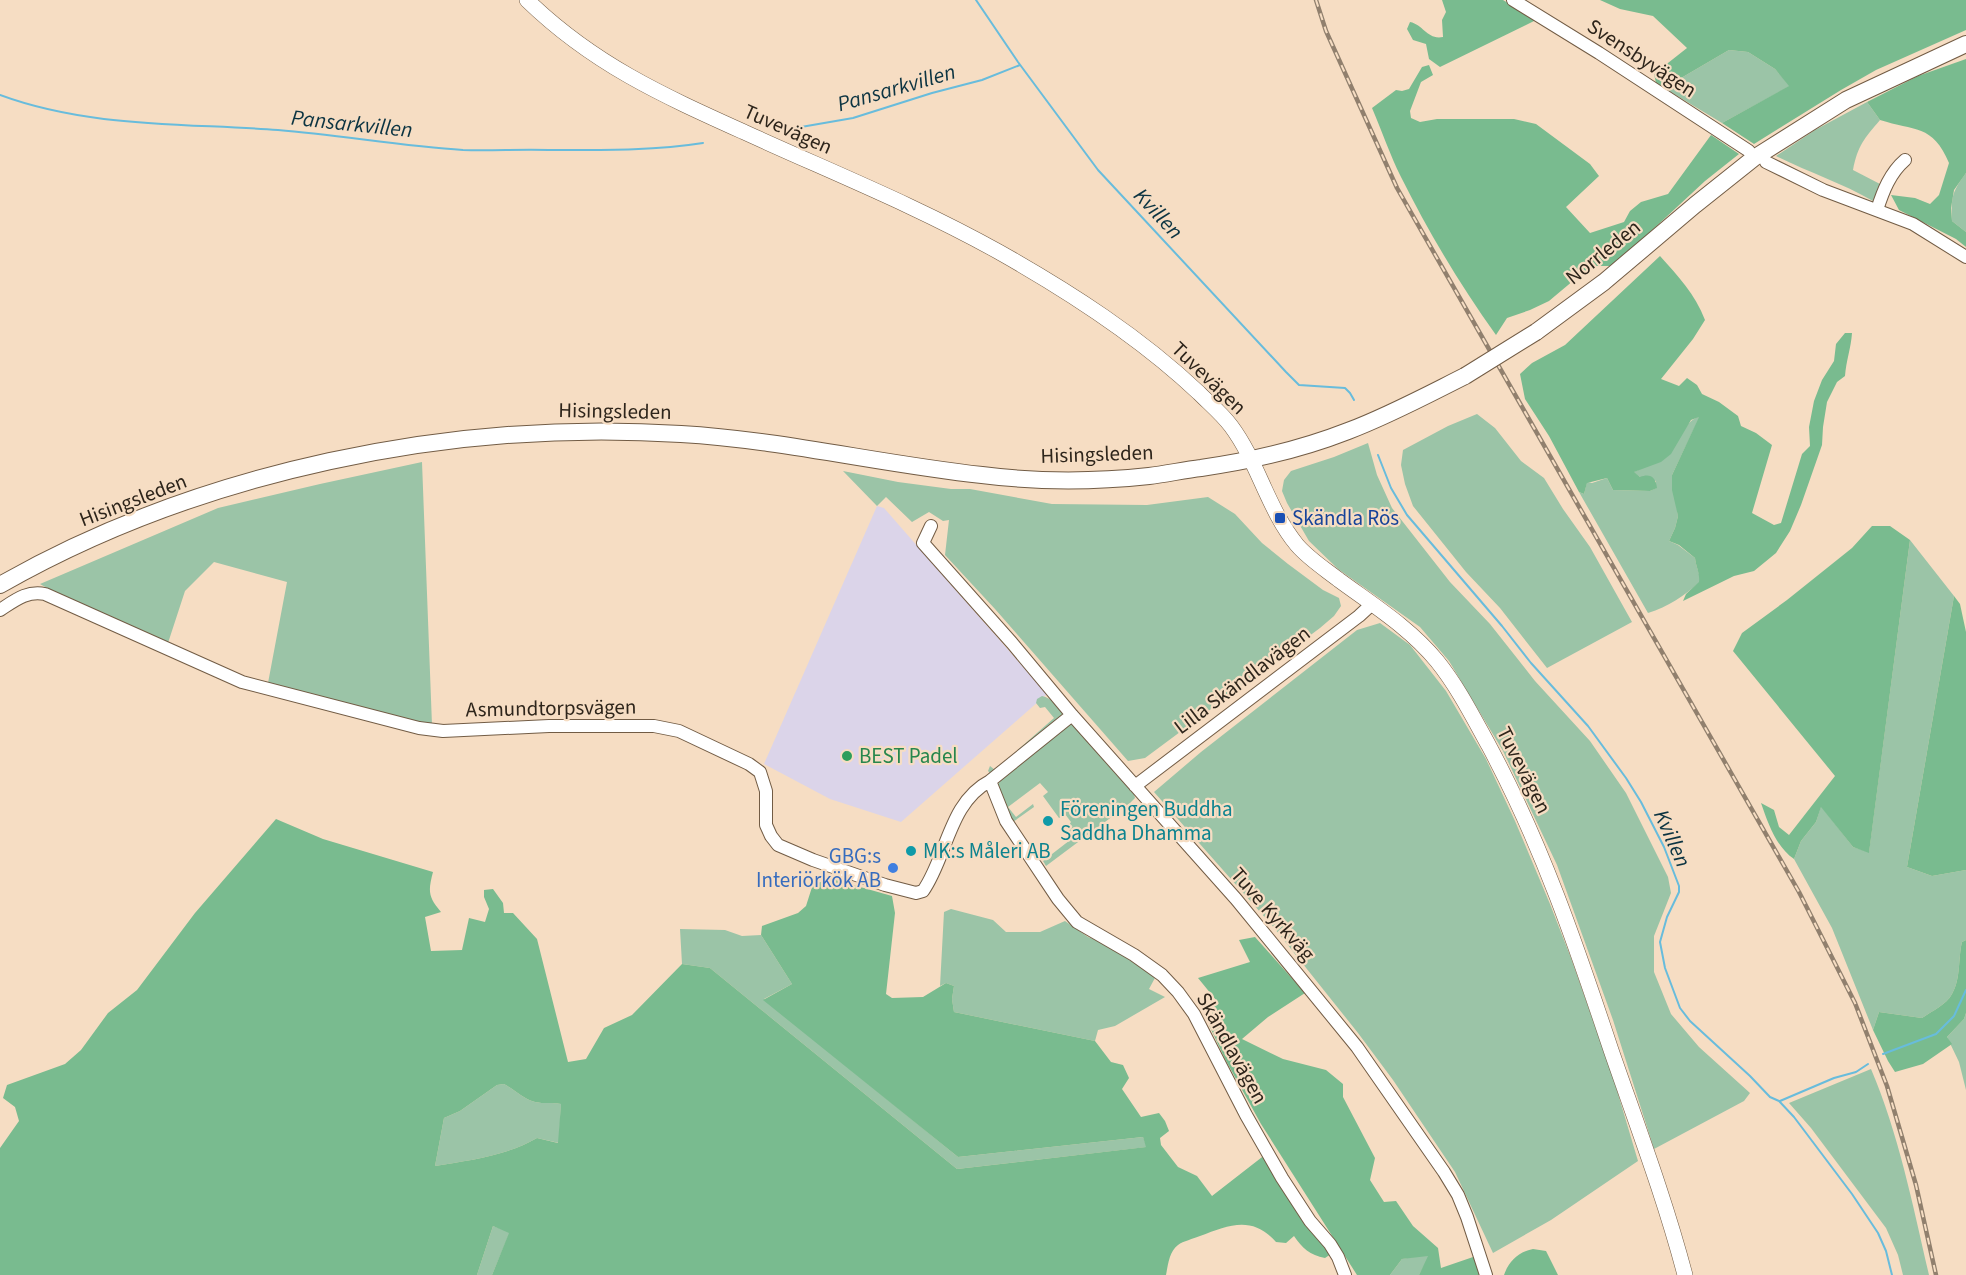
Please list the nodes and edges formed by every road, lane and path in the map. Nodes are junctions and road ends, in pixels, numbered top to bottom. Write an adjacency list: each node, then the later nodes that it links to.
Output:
1 (528, 0): 9 (main road, Tuvevägen)
2 (1513, 0): 4 (street, Svensbyvägen)
3 (1966, 44): 9 (highway, Norrleden, bridge)
4 (1749, 151)
5 (1905, 160): 7 (street)
6 (1767, 162): 7 (street)
7 (1877, 210): 8 (street)
8 (1966, 257)
9 (1251, 459): 11 (highway, Hisingsleden); 12 (main road, Tuvevägen)
10 (931, 526): 14 (street, Tuve Kyrkväg)
11 (0, 585)
12 (1372, 604): 16 (street, Lilla Skändlavägen); 19 (main road, Tuvevägen)
13 (0, 610): 15 (street, Asmundtorpsvägen)
14 (1072, 716): 15 (street); 16 (street, Tuve Kyrkväg)
15 (990, 782): 17 (street, Skändlavägen)
16 (1135, 786): 18 (street, Tuve Kyrkväg)
17 (1345, 1275)
18 (1486, 1275)
19 (1685, 1275)

